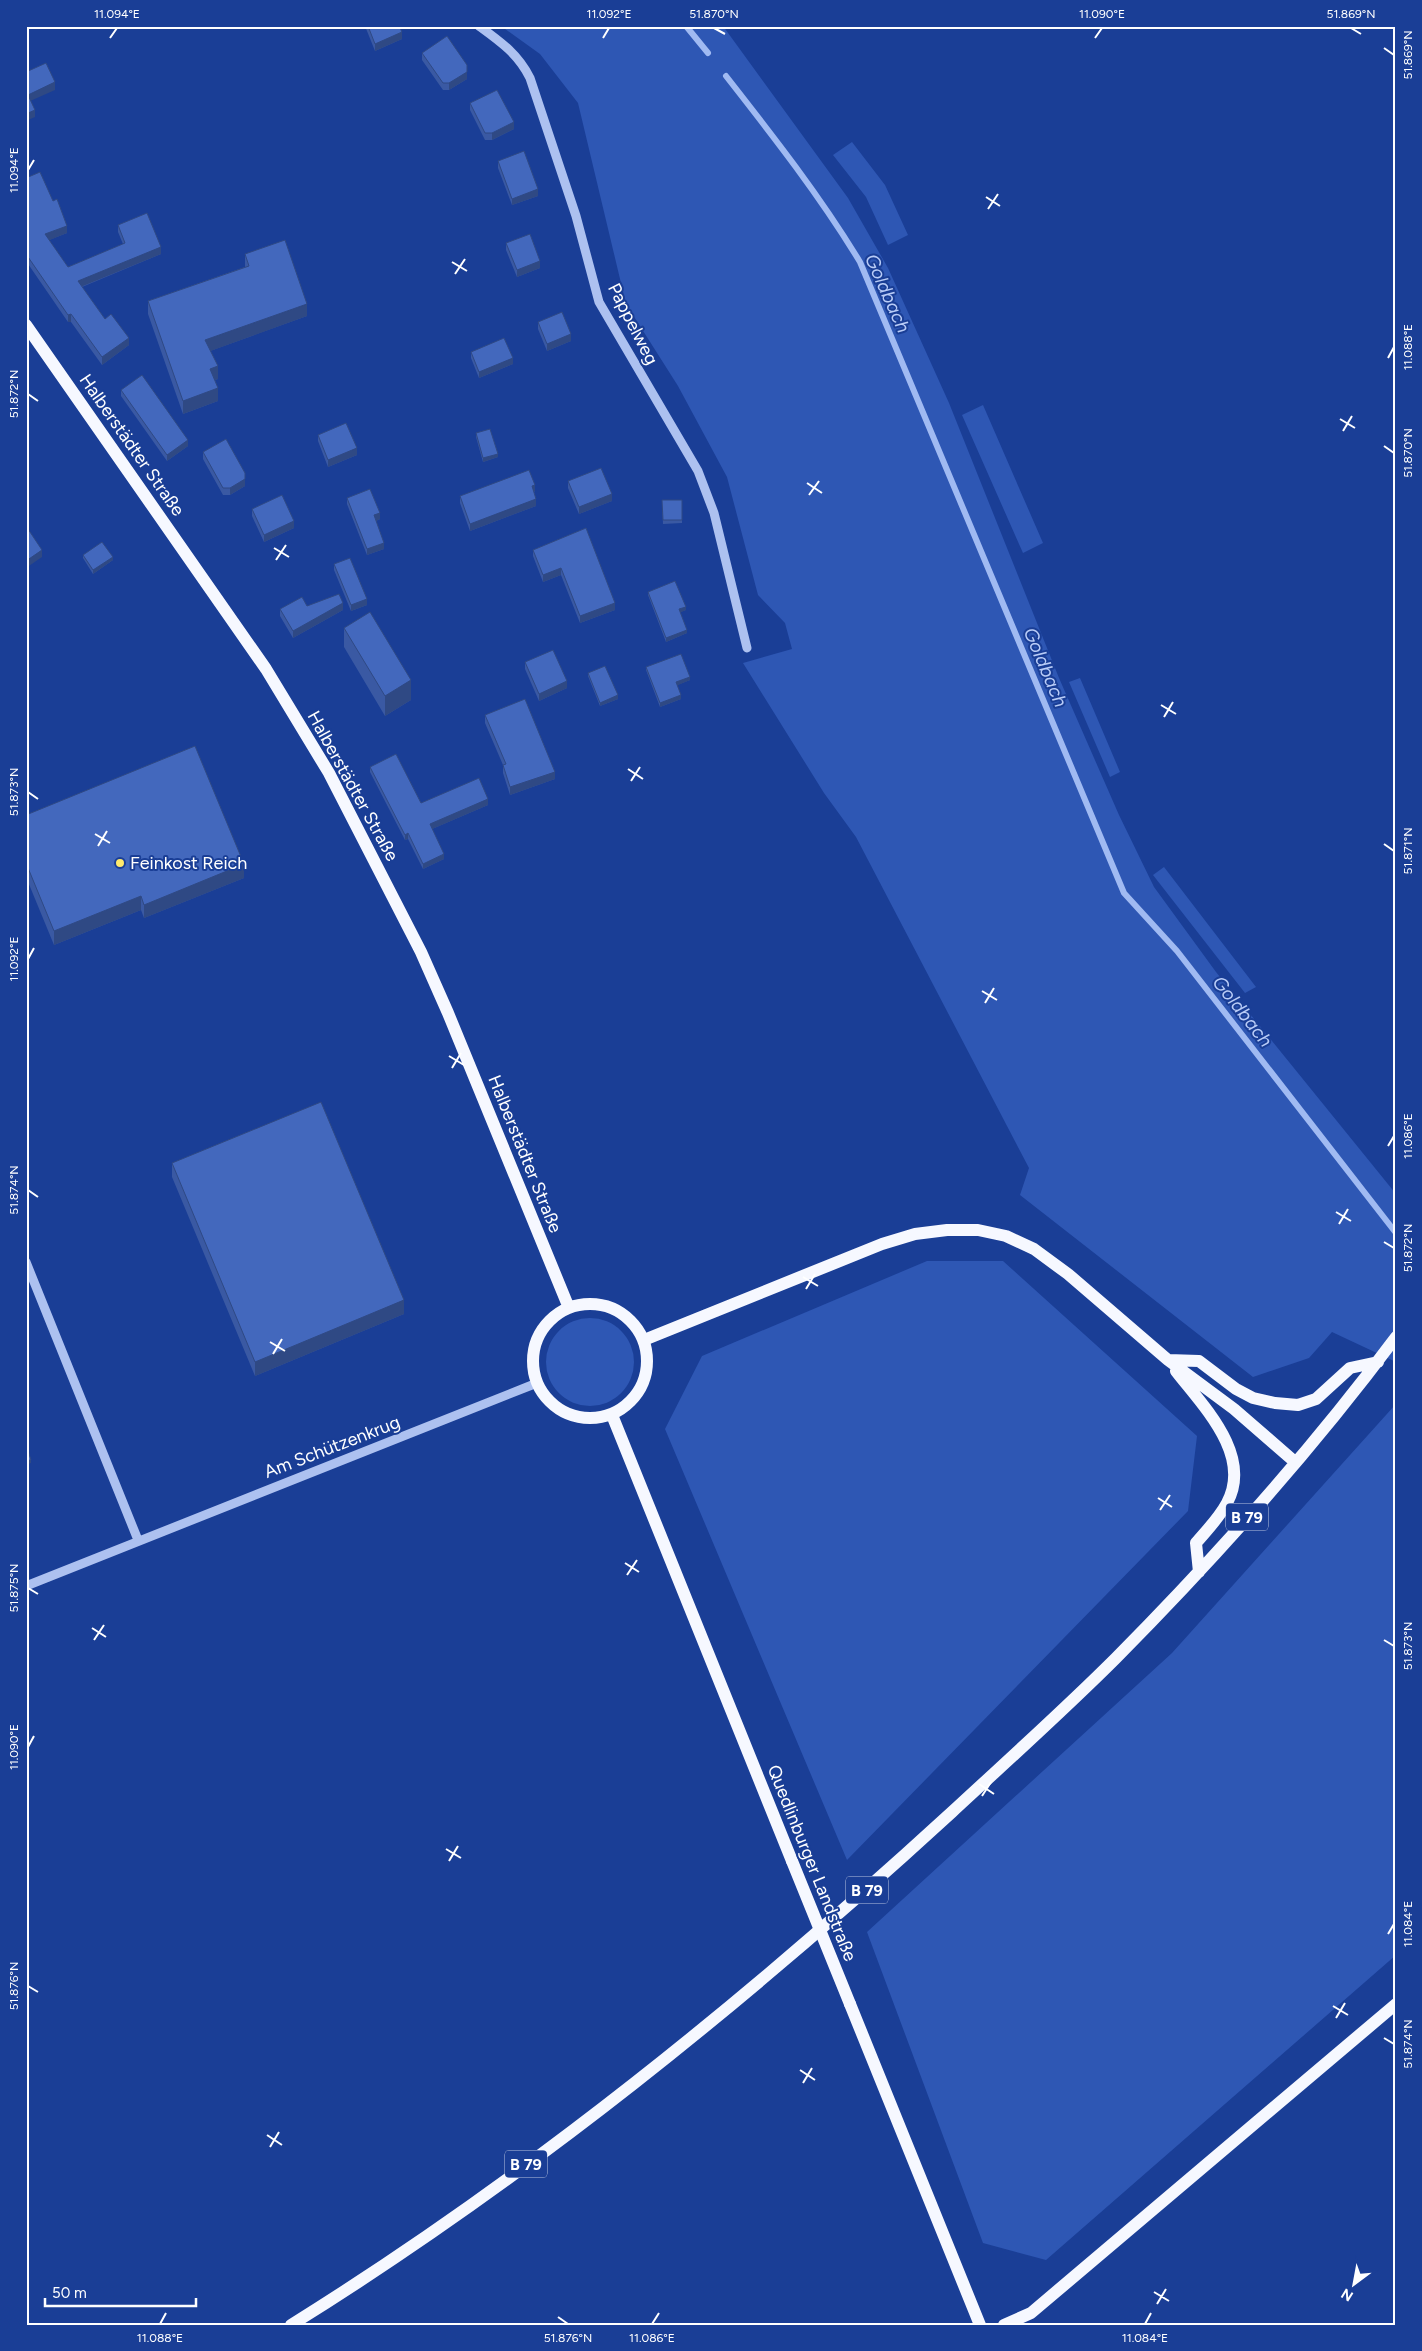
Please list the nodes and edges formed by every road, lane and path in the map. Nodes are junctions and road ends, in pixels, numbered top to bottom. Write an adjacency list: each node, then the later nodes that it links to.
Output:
1 (479, 26): 3 (street, Pappelweg)
2 (26, 325): 5 (main road, Halberstädter Straße)
3 (747, 648)
4 (26, 1262): 13 (street)
5 (569, 1308): 7 (main road); 10 (main road)
6 (1396, 1337): 9 (main road, B 79)
7 (644, 1340): 8 (main road); 11 (main road)
8 (1168, 1360): 9 (main road); 12 (main road); 14 (main road)
9 (1378, 1362): 12 (main road, B 79)
10 (537, 1383): 11 (main road); 13 (street, Am Schützenkrug)
11 (612, 1415): 19 (main road, Quedlinburger Landstraße, bridge)
12 (1295, 1462): 14 (main road, B 79)
13 (138, 1540): 15 (street, Am Schützenkrug)
14 (1199, 1572): 18 (main road, B 79)
15 (26, 1586)
16 (1396, 2004): 17 (main road)
17 (1029, 2319): 20 (main road)
18 (292, 2325)
19 (980, 2325)
20 (1004, 2325)

